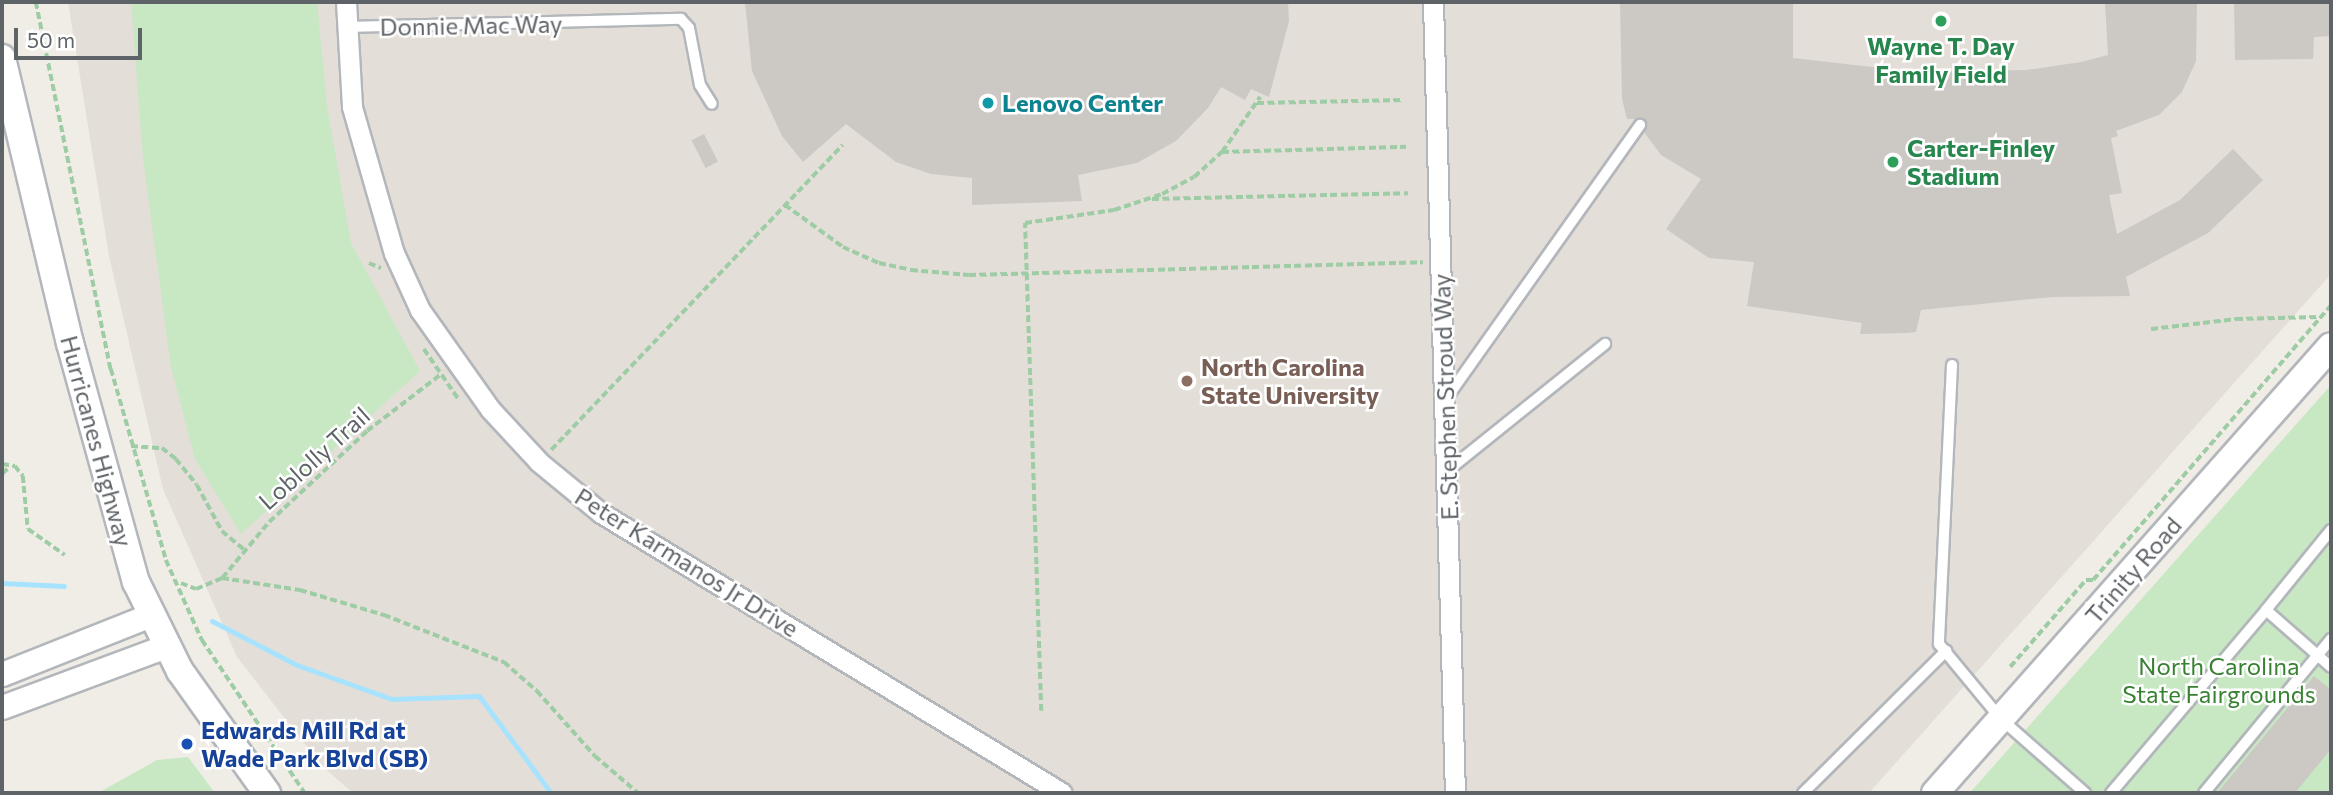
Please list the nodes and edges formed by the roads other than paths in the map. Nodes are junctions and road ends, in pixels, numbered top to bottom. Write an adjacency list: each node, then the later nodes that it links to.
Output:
1 (346, 2): 3 (street, Peter Karmanos Jr Drive)
2 (1433, 2): 10 (street, E. Stephen Stroud Way)
3 (345, 27): 5 (lane, Donnie Mac Way); 24 (street, Peter Karmanos Jr Drive)
4 (2, 58): 14 (main road, Hurricanes Highway)
5 (712, 104)
6 (1640, 125): 10 (lane)
7 (1605, 344): 11 (lane)
8 (2331, 346): 22 (main road, Trinity Road)
9 (1952, 365): 17 (lane)
10 (1444, 402): 11 (street, E. Stephen Stroud Way)
11 (1447, 471): 25 (street, E. Stephen Stroud Way)
12 (2331, 530): 13 (lane)
13 (2266, 610): 18 (lane); 29 (lane)
14 (150, 615): 16 (main road, Hurricanes Highway); 20 (street)
15 (2331, 639): 18 (lane)
16 (166, 646): 21 (street); 23 (main road, Hurricanes Highway)
17 (1946, 651): 22 (lane); 26 (lane)
18 (2318, 655): 19 (lane); 30 (lane)
19 (2331, 667)
20 (2, 674)
21 (2, 707)
22 (2001, 719): 27 (main road, Trinity Road); 28 (lane)
23 (267, 793)
24 (1062, 793)
25 (1455, 793)
26 (1803, 793)
27 (1935, 793)
28 (2085, 793)
29 (2111, 793)
30 (2203, 793)

